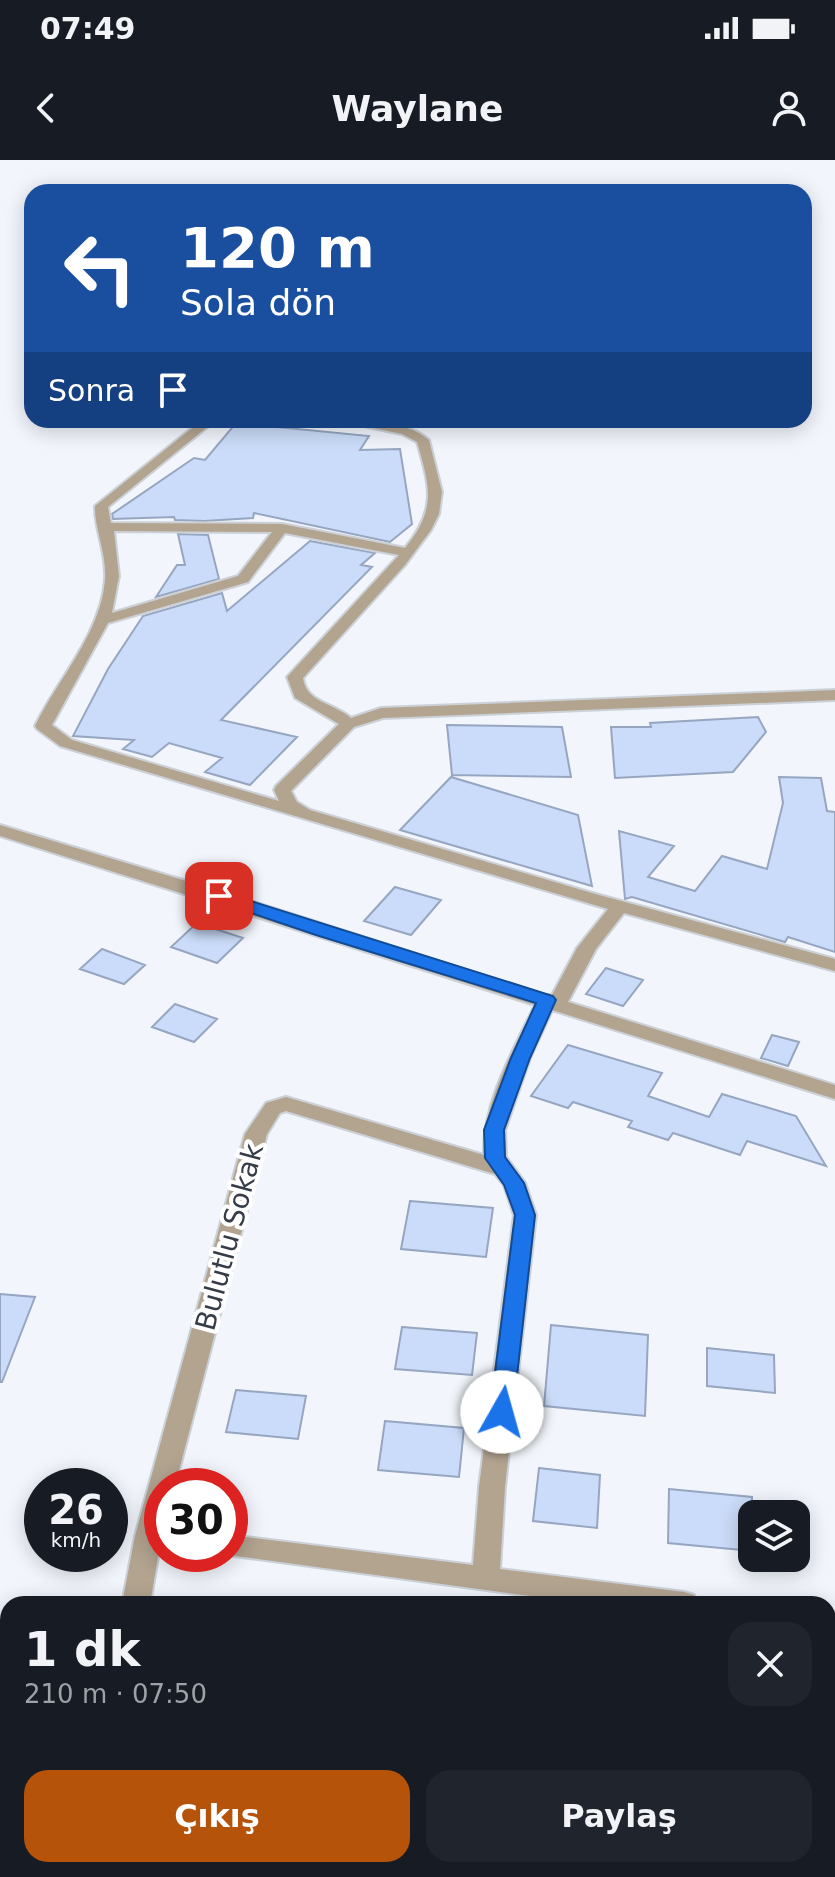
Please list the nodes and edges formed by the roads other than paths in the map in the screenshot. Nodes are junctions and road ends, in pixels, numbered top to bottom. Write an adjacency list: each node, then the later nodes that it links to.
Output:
1 (200, 428): 3 (street)
2 (388, 428): 5 (street)
3 (105, 527): 4 (street); 6 (street)
4 (282, 528): 5 (street); 6 (street)
5 (406, 552): 8 (street)
6 (104, 620): 9 (street)
7 (835, 695): 8 (street)
8 (348, 724): 9 (street)
9 (314, 818): 11 (street)
10 (0, 830): 13 (street)
11 (620, 906): 12 (street); 13 (street)
12 (835, 965)
13 (552, 1002): 14 (street); 15 (street)
14 (835, 1092)
15 (504, 1169): 16 (street, Bulutlu Sokak); 19 (street)
16 (172, 1468)
17 (248, 1548): 19 (street)
18 (145, 1572): 20 (street, Bulutlu Sokak)
19 (486, 1578): 21 (street)
20 (138, 1596)
21 (623, 1596)

